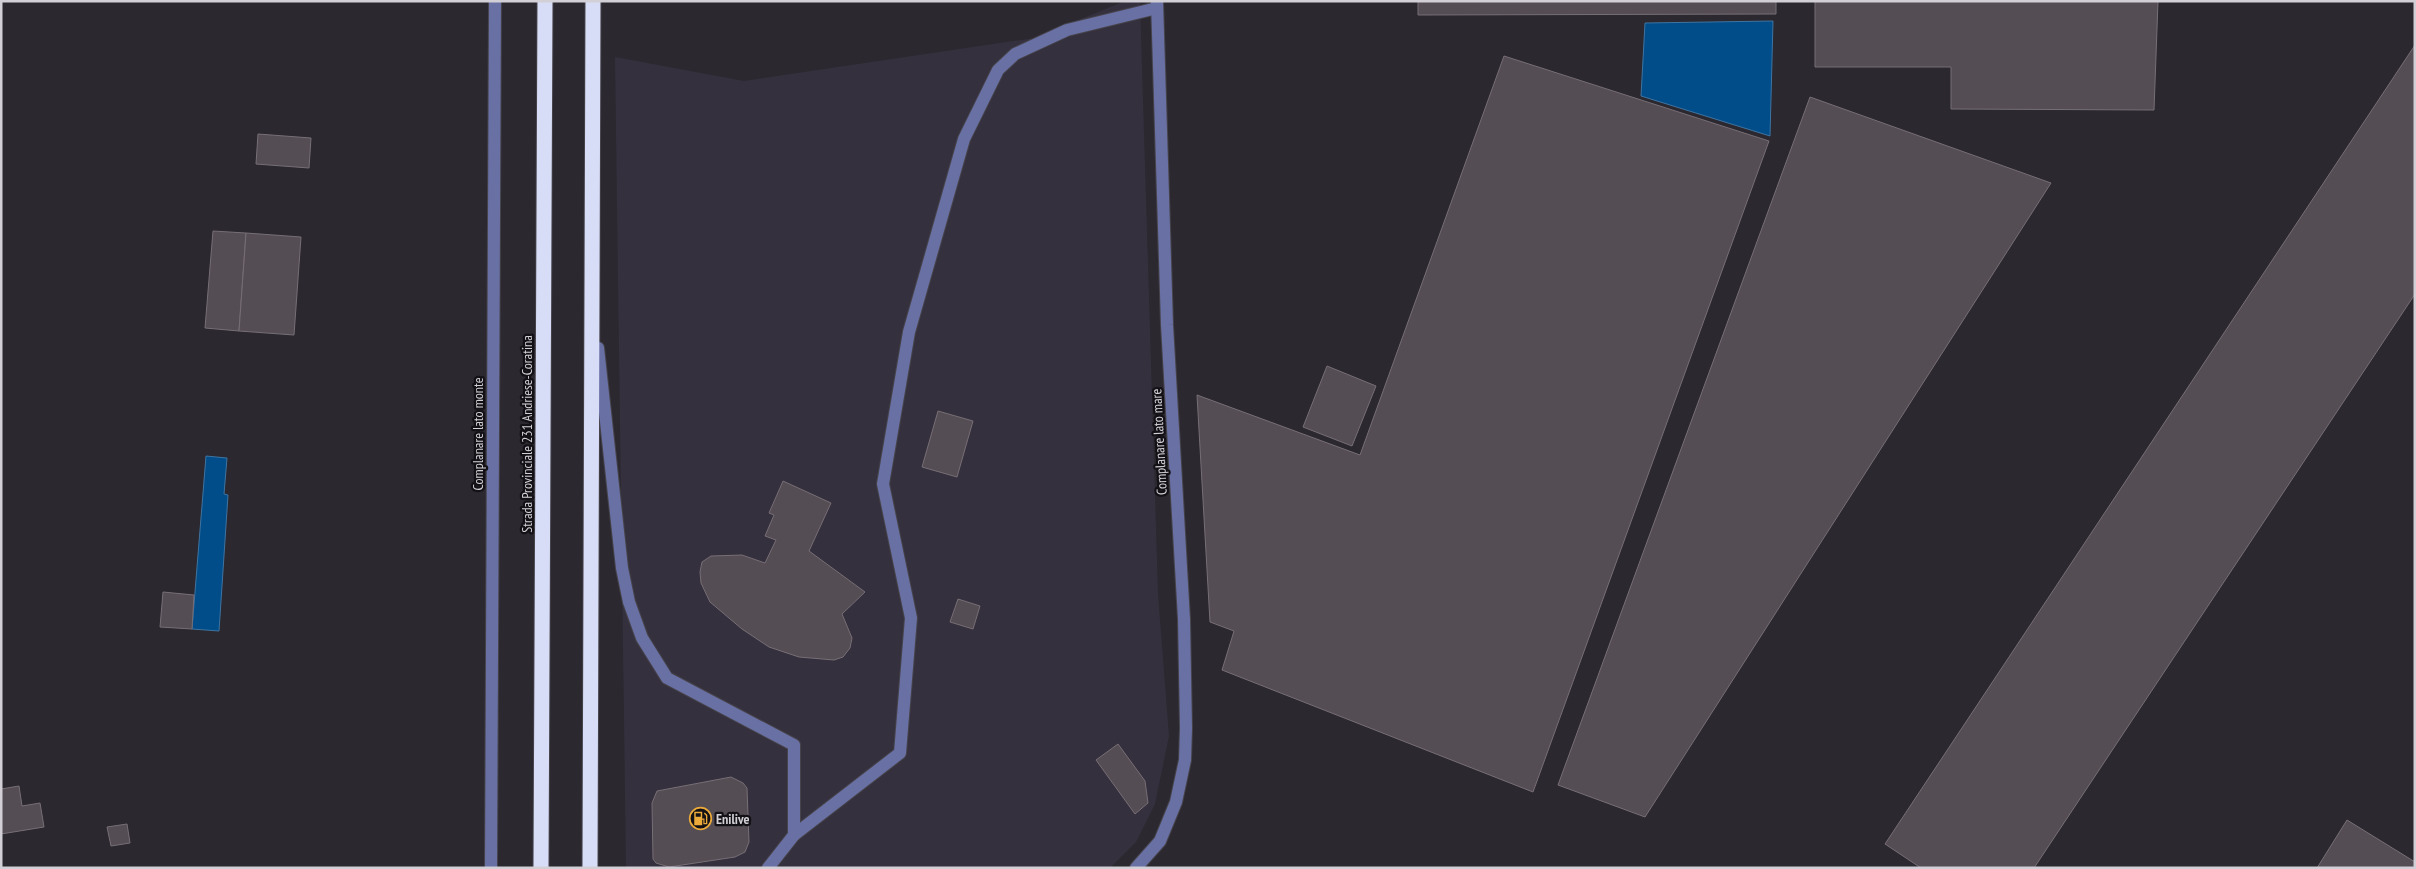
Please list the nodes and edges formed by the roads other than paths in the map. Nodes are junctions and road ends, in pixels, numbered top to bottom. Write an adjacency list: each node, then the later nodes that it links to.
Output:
1 (495, 1): 7 (street, Complanare lato monte)
2 (545, 1): 8 (highway, Strada Provinciale 231 Andriese-Coratina)
3 (593, 1): 5 (highway)
4 (1157, 5): 6 (street); 11 (street, Complanare lato mare)
5 (592, 294): 6 (street); 9 (highway)
6 (794, 835): 10 (street)
7 (491, 868)
8 (541, 868)
9 (590, 868)
10 (768, 868)
11 (1136, 868)

